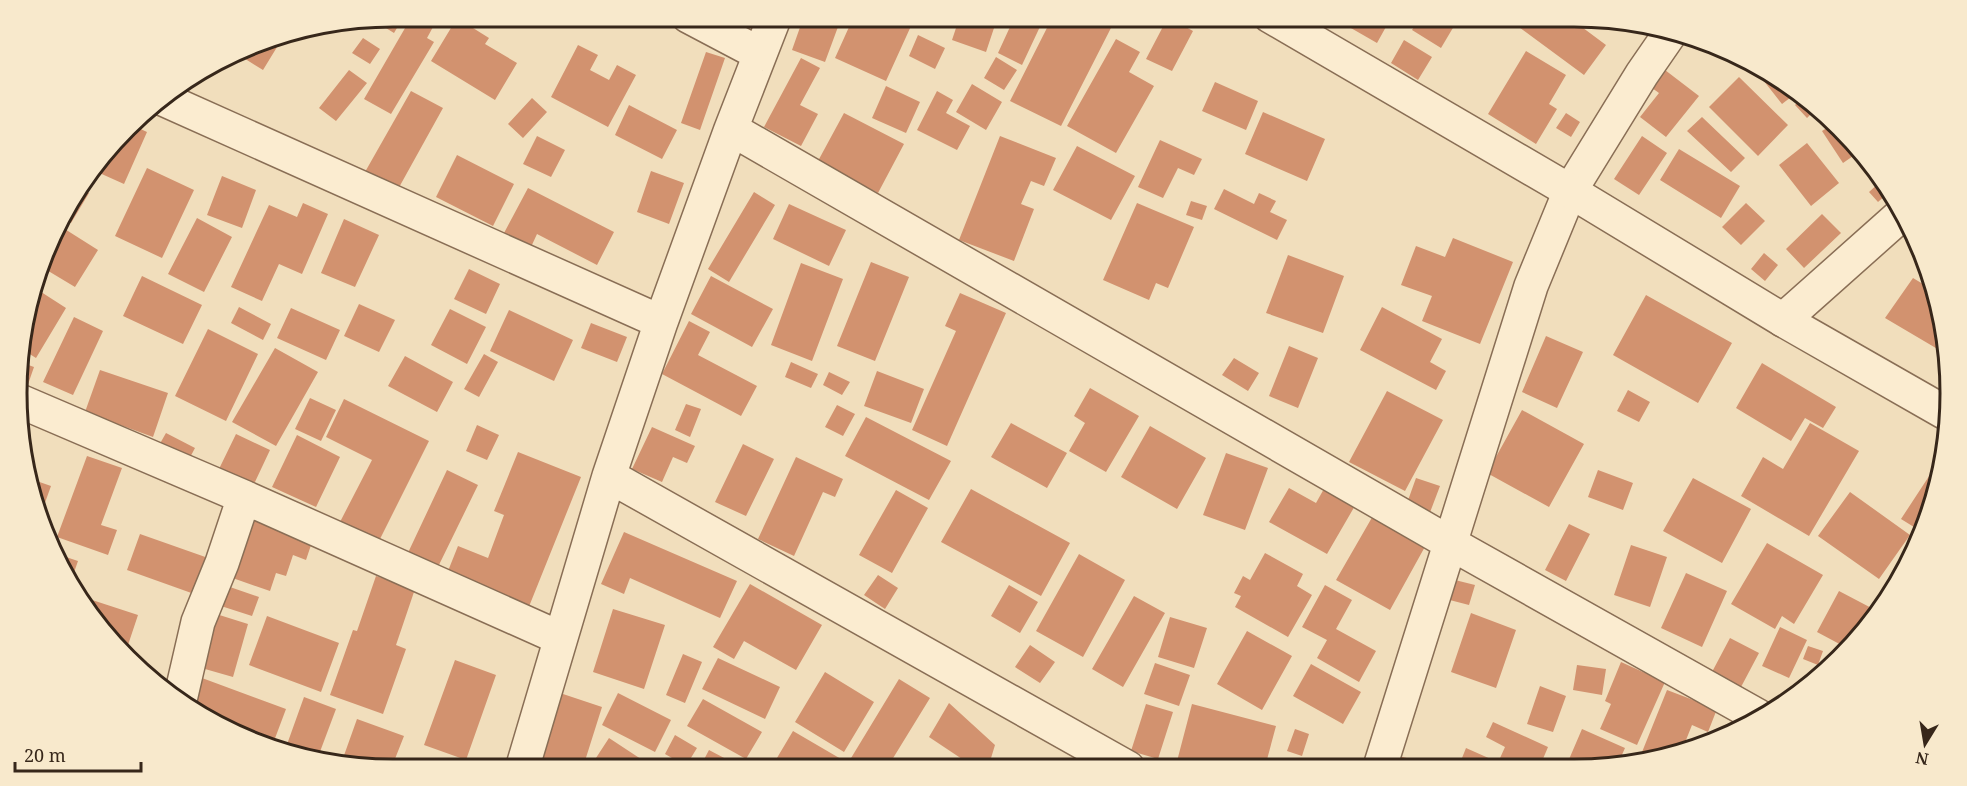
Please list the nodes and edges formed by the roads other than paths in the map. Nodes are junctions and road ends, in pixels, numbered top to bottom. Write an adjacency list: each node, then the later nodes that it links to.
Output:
1 (709, 27): 5 (street)
2 (771, 27): 5 (street)
3 (1289, 27): 8 (street)
4 (1667, 38): 8 (street)
5 (760, 54): 7 (street)
6 (171, 102): 11 (street)
7 (730, 129): 11 (street); 16 (street)
8 (1570, 190): 10 (street); 16 (street)
9 (1896, 219): 10 (street)
10 (1783, 320): 13 (street)
11 (661, 322): 14 (street)
12 (27, 404): 15 (street)
13 (1939, 409)
14 (609, 476): 17 (street); 21 (street)
15 (244, 497): 17 (street); 18 (street)
16 (1450, 543): 19 (street); 22 (street)
17 (560, 638): 20 (street)
18 (182, 691)
19 (1752, 713)
20 (525, 759)
21 (1112, 759)
22 (1382, 759)

